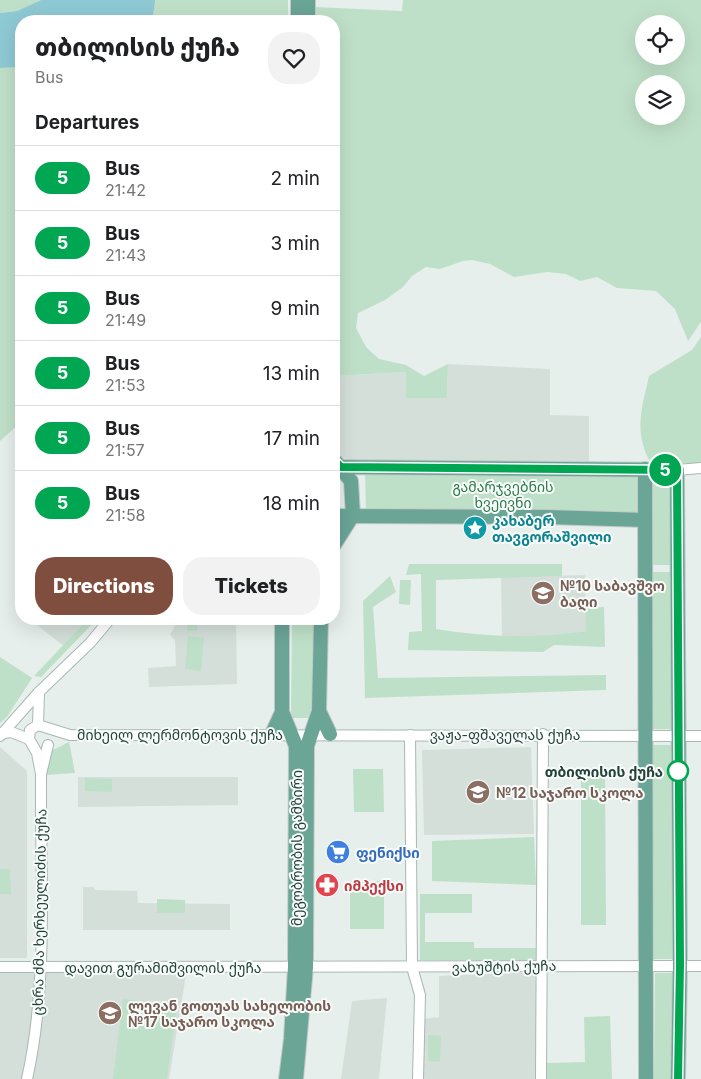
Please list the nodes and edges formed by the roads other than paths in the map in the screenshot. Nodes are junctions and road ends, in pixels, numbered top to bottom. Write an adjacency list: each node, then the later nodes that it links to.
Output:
1 (298, 0): 3 (main road)
2 (308, 0): 4 (main road)
3 (298, 15)
4 (308, 15)
5 (340, 465): 8 (main road)
6 (701, 468): 9 (street)
7 (340, 469): 10 (main road)
8 (645, 469): 9 (main road); 12 (main road)
9 (677, 470): 30 (main road)
10 (353, 515): 11 (main road); 12 (main road); 13 (main road)
11 (340, 516)
12 (645, 520): 27 (main road)
13 (340, 536)
14 (105, 625): 17 (street)
15 (282, 625): 19 (main road, მეგობრობის გამზირი)
16 (320, 625): 18 (main road, მეგობრობის გამზირი)
17 (40, 692): 20 (street); 21 (street)
18 (318, 711): 24 (main road, მეგობრობის გამზირი); 25 (main road)
19 (282, 712): 22 (main road); 23 (main road, მეგობრობის გამზირი)
20 (43, 725): 28 (street, მიხეილ ლერმონტოვის ქუჩა); 32 (street); 33 (street)
21 (2, 734): 32 (street)
22 (272, 734): 23 (street, მიხეილ ლერმონტოვის ქუჩა); 28 (street, მიხეილ ლერმონტოვის ქუჩა)
23 (291, 734): 24 (street, მიხეილ ლერმონტოვის ქუჩა); 41 (main road, მეგობრობის გამზირი)
24 (309, 734): 25 (street, ვაჟა-ფშაველას ქუჩა); 41 (main road, მეგობრობის გამზირი)
25 (330, 734): 29 (street, ვაჟა-ფშაველას ქუჩა)
26 (543, 734): 27 (street, ვაჟა-ფშაველას ქუჩა); 29 (street, ვაჟა-ფშაველას ქუჩა); 37 (street)
27 (647, 734): 30 (street, ვაჟა-ფშაველას ქუჩა); 35 (main road)
28 (70, 735): 33 (street, მიხეილ ლერმონტოვის ქუჩა)
29 (410, 735): 42 (street)
30 (677, 735): 31 (street, ვაჟა-ფშაველას ქუჩა); 36 (main road)
31 (701, 736)
32 (32, 742): 33 (street); 34 (street, ცხრა ძმა ხერხეულიძის ქუჩა)
33 (49, 744): 34 (street, ცხრა ძმა ხერხეულიძის ქუჩა)
34 (41, 774): 40 (street, ცხრა ძმა ხერხეულიძის ქუჩა)
35 (647, 964): 36 (street, ვახუშტის ქუჩა); 37 (street, ვახუშტის ქუჩა); 48 (main road)
36 (680, 964): 38 (street, ვახუშტის ქუჩა); 49 (main road)
37 (542, 965): 42 (street, ვახუშტის ქუჩა); 47 (street)
38 (701, 966)
39 (0, 967): 40 (street, დავით გურამიშვილის ქუჩა)
40 (41, 967): 41 (street, დავით გურამიშვილის ქუჩა); 43 (street, ცხრა ძმა ხერხეულიძის ქუჩა)
41 (301, 967): 42 (street, ვახუშტის ქუჩა); 44 (main road, მეგობრობის გამზირი); 45 (main road, მეგობრობის გამზირი)
42 (412, 967): 46 (street)
43 (27, 1079)
44 (286, 1079)
45 (296, 1079)
46 (418, 1079)
47 (541, 1079)
48 (646, 1079)
49 (678, 1079)

